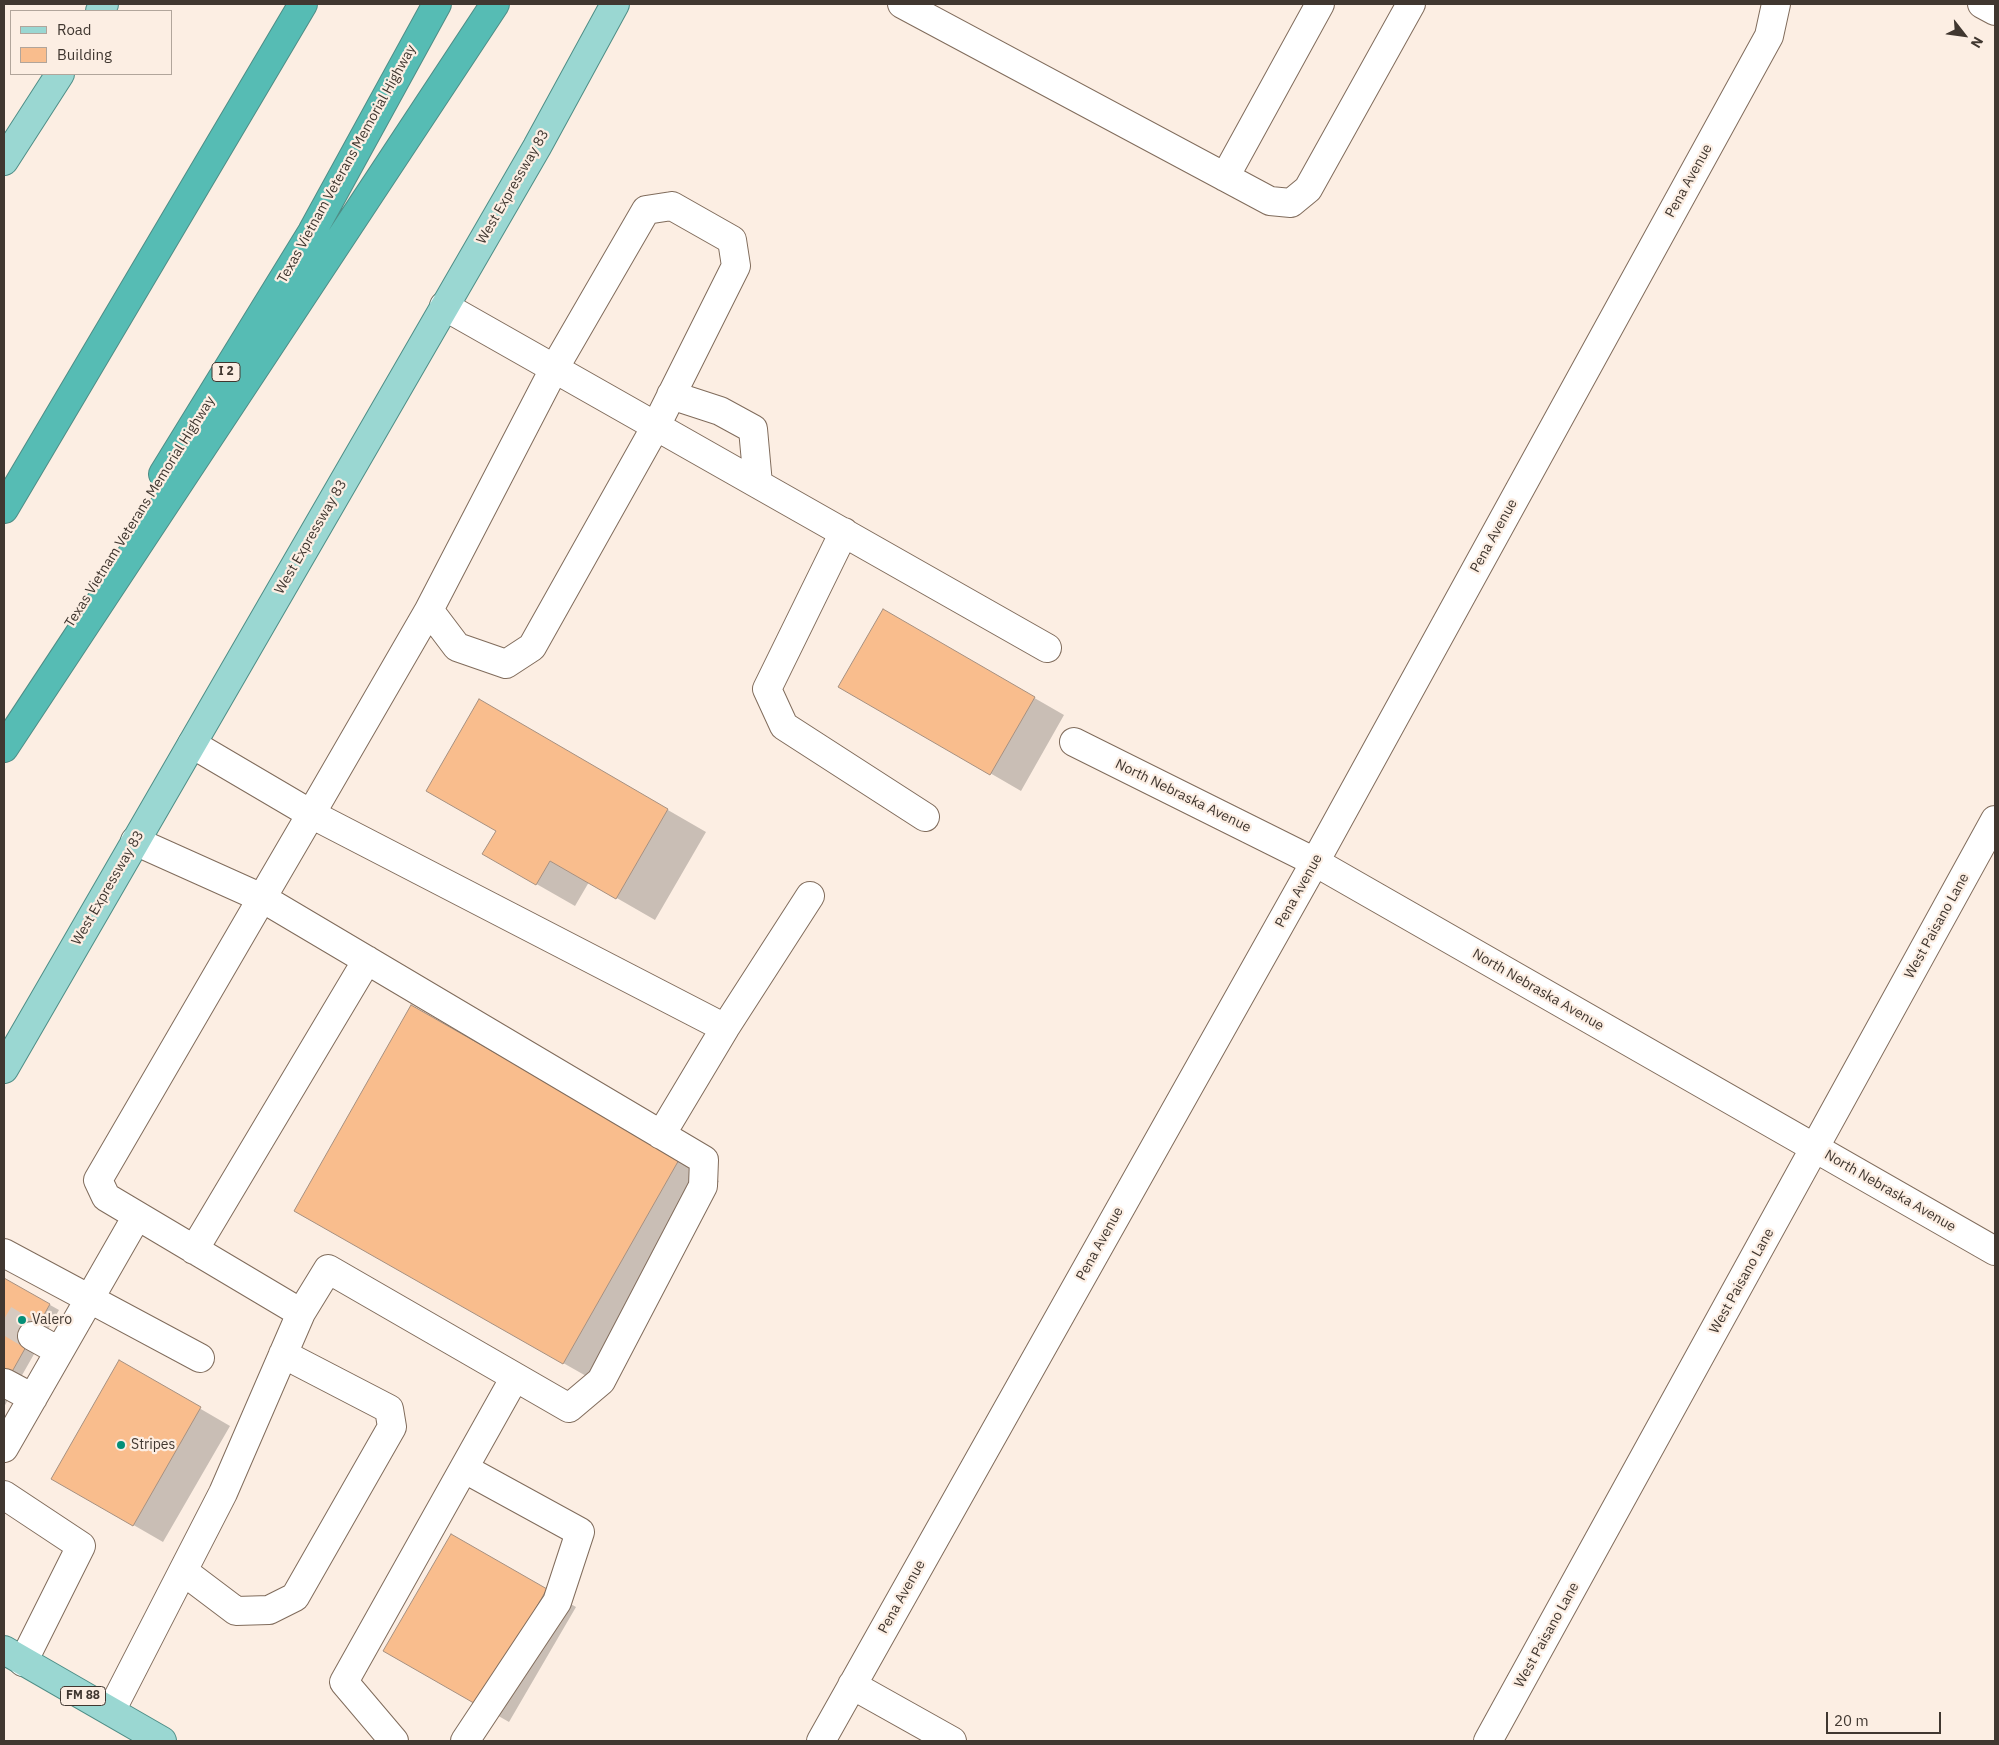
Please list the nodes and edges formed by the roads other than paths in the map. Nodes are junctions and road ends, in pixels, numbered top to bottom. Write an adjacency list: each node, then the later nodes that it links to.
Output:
1 (303, 4): 19 (highway)
2 (437, 4): 23 (highway, Texas Vietnam Veterans Memorial Highway / I 2)
3 (495, 4): 26 (highway)
4 (615, 4): 14 (main road, West Expressway 83)
5 (902, 4): 13 (street)
6 (1320, 4): 13 (street)
7 (1411, 4): 13 (street)
8 (1776, 4): 31 (street, Pena Avenue)
9 (1982, 4): 10 (street)
10 (1995, 11)
11 (59, 75): 12 (main road)
12 (4, 161)
13 (1225, 177)
14 (444, 306): 15 (street); 25 (main road, West Expressway 83)
15 (554, 369): 16 (street); 17 (street); 21 (street)
16 (671, 395): 17 (street); 18 (street)
17 (656, 426): 18 (street); 21 (street)
18 (758, 484): 20 (street)
19 (4, 509)
20 (844, 532): 22 (street); 28 (street)
21 (429, 610): 27 (street)
22 (1047, 648)
23 (4, 733)
24 (1074, 742): 31 (street, North Nebraska Avenue)
25 (192, 744): 27 (street); 30 (main road, West Expressway 83)
26 (4, 748)
27 (311, 814): 33 (street); 35 (street)
28 (925, 817)
29 (1995, 820): 38 (street, West Paisano Lane)
30 (136, 841): 33 (street); 36 (main road, West Expressway 83)
31 (1315, 862): 38 (street, North Nebraska Avenue); 57 (street, Pena Avenue)
32 (810, 896): 35 (street)
33 (262, 898): 34 (street); 39 (street)
34 (367, 960): 37 (street); 40 (street)
35 (725, 1028): 37 (street)
36 (4, 1069)
37 (661, 1135): 49 (street)
38 (1815, 1149): 41 (street, North Nebraska Avenue); 64 (street, West Paisano Lane)
39 (138, 1216): 40 (street); 43 (street)
40 (194, 1250): 44 (street)
41 (1995, 1251)
42 (4, 1253): 43 (street)
43 (90, 1299): 46 (street); 48 (street)
44 (301, 1313): 47 (street); 49 (street)
45 (32, 1336): 46 (street)
46 (60, 1352): 51 (street)
47 (283, 1354): 55 (street); 55 (street)
48 (200, 1358)
49 (515, 1377): 53 (street)
50 (5, 1383): 51 (street)
51 (32, 1398): 52 (street)
52 (5, 1441)
53 (465, 1469): 60 (street); 61 (street)
54 (4, 1495): 56 (street)
55 (183, 1570): 58 (street)
56 (14, 1656): 58 (main road, FM 88)
57 (852, 1685): 62 (street, Pena Avenue); 63 (street)
58 (111, 1711): 59 (main road, FM 88)
59 (159, 1740)
60 (394, 1741)
61 (465, 1741)
62 (821, 1741)
63 (952, 1741)
64 (1488, 1741)

